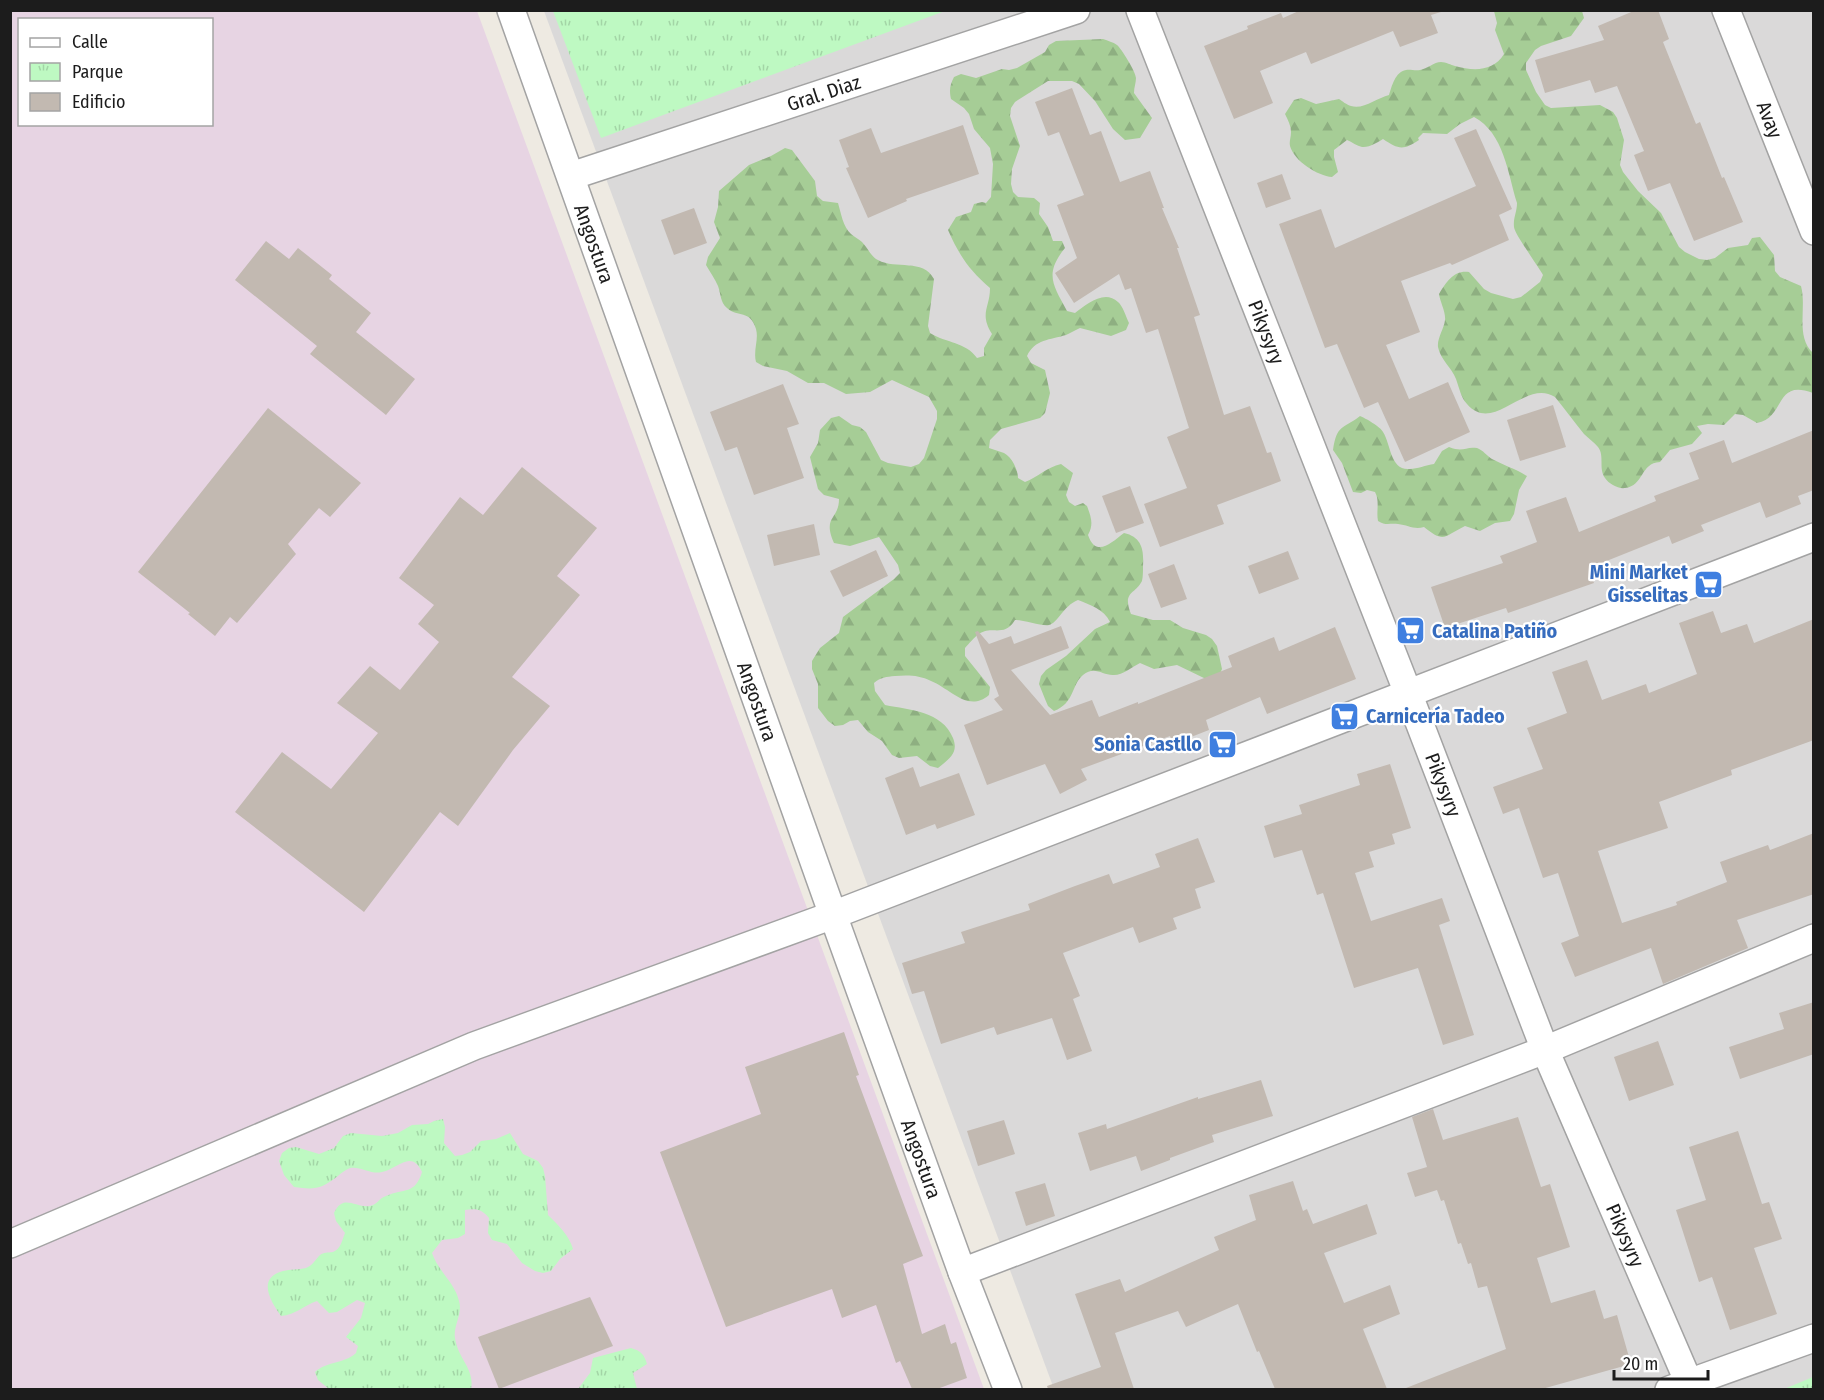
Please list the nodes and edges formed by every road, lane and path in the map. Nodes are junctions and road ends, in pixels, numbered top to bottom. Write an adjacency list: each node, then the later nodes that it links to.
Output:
1 (511, 10): 5 (street, Angostura)
2 (1076, 10): 5 (street, Gral. Diaz)
3 (1140, 10): 8 (street, Pikysyry)
4 (1726, 10): 6 (street, Avay)
5 (571, 176): 9 (street, Angostura)
6 (1814, 231)
7 (1814, 537): 8 (street)
8 (1408, 693): 9 (street); 11 (street, Pikysyry)
9 (833, 915): 12 (street); 13 (street, Angostura)
10 (1814, 938): 11 (street)
11 (1545, 1050): 13 (street); 15 (street, Pikysyry)
12 (10, 1244)
13 (962, 1272): 16 (street, Angostura)
14 (1814, 1338): 15 (street)
15 (1683, 1387)
16 (1008, 1389)

